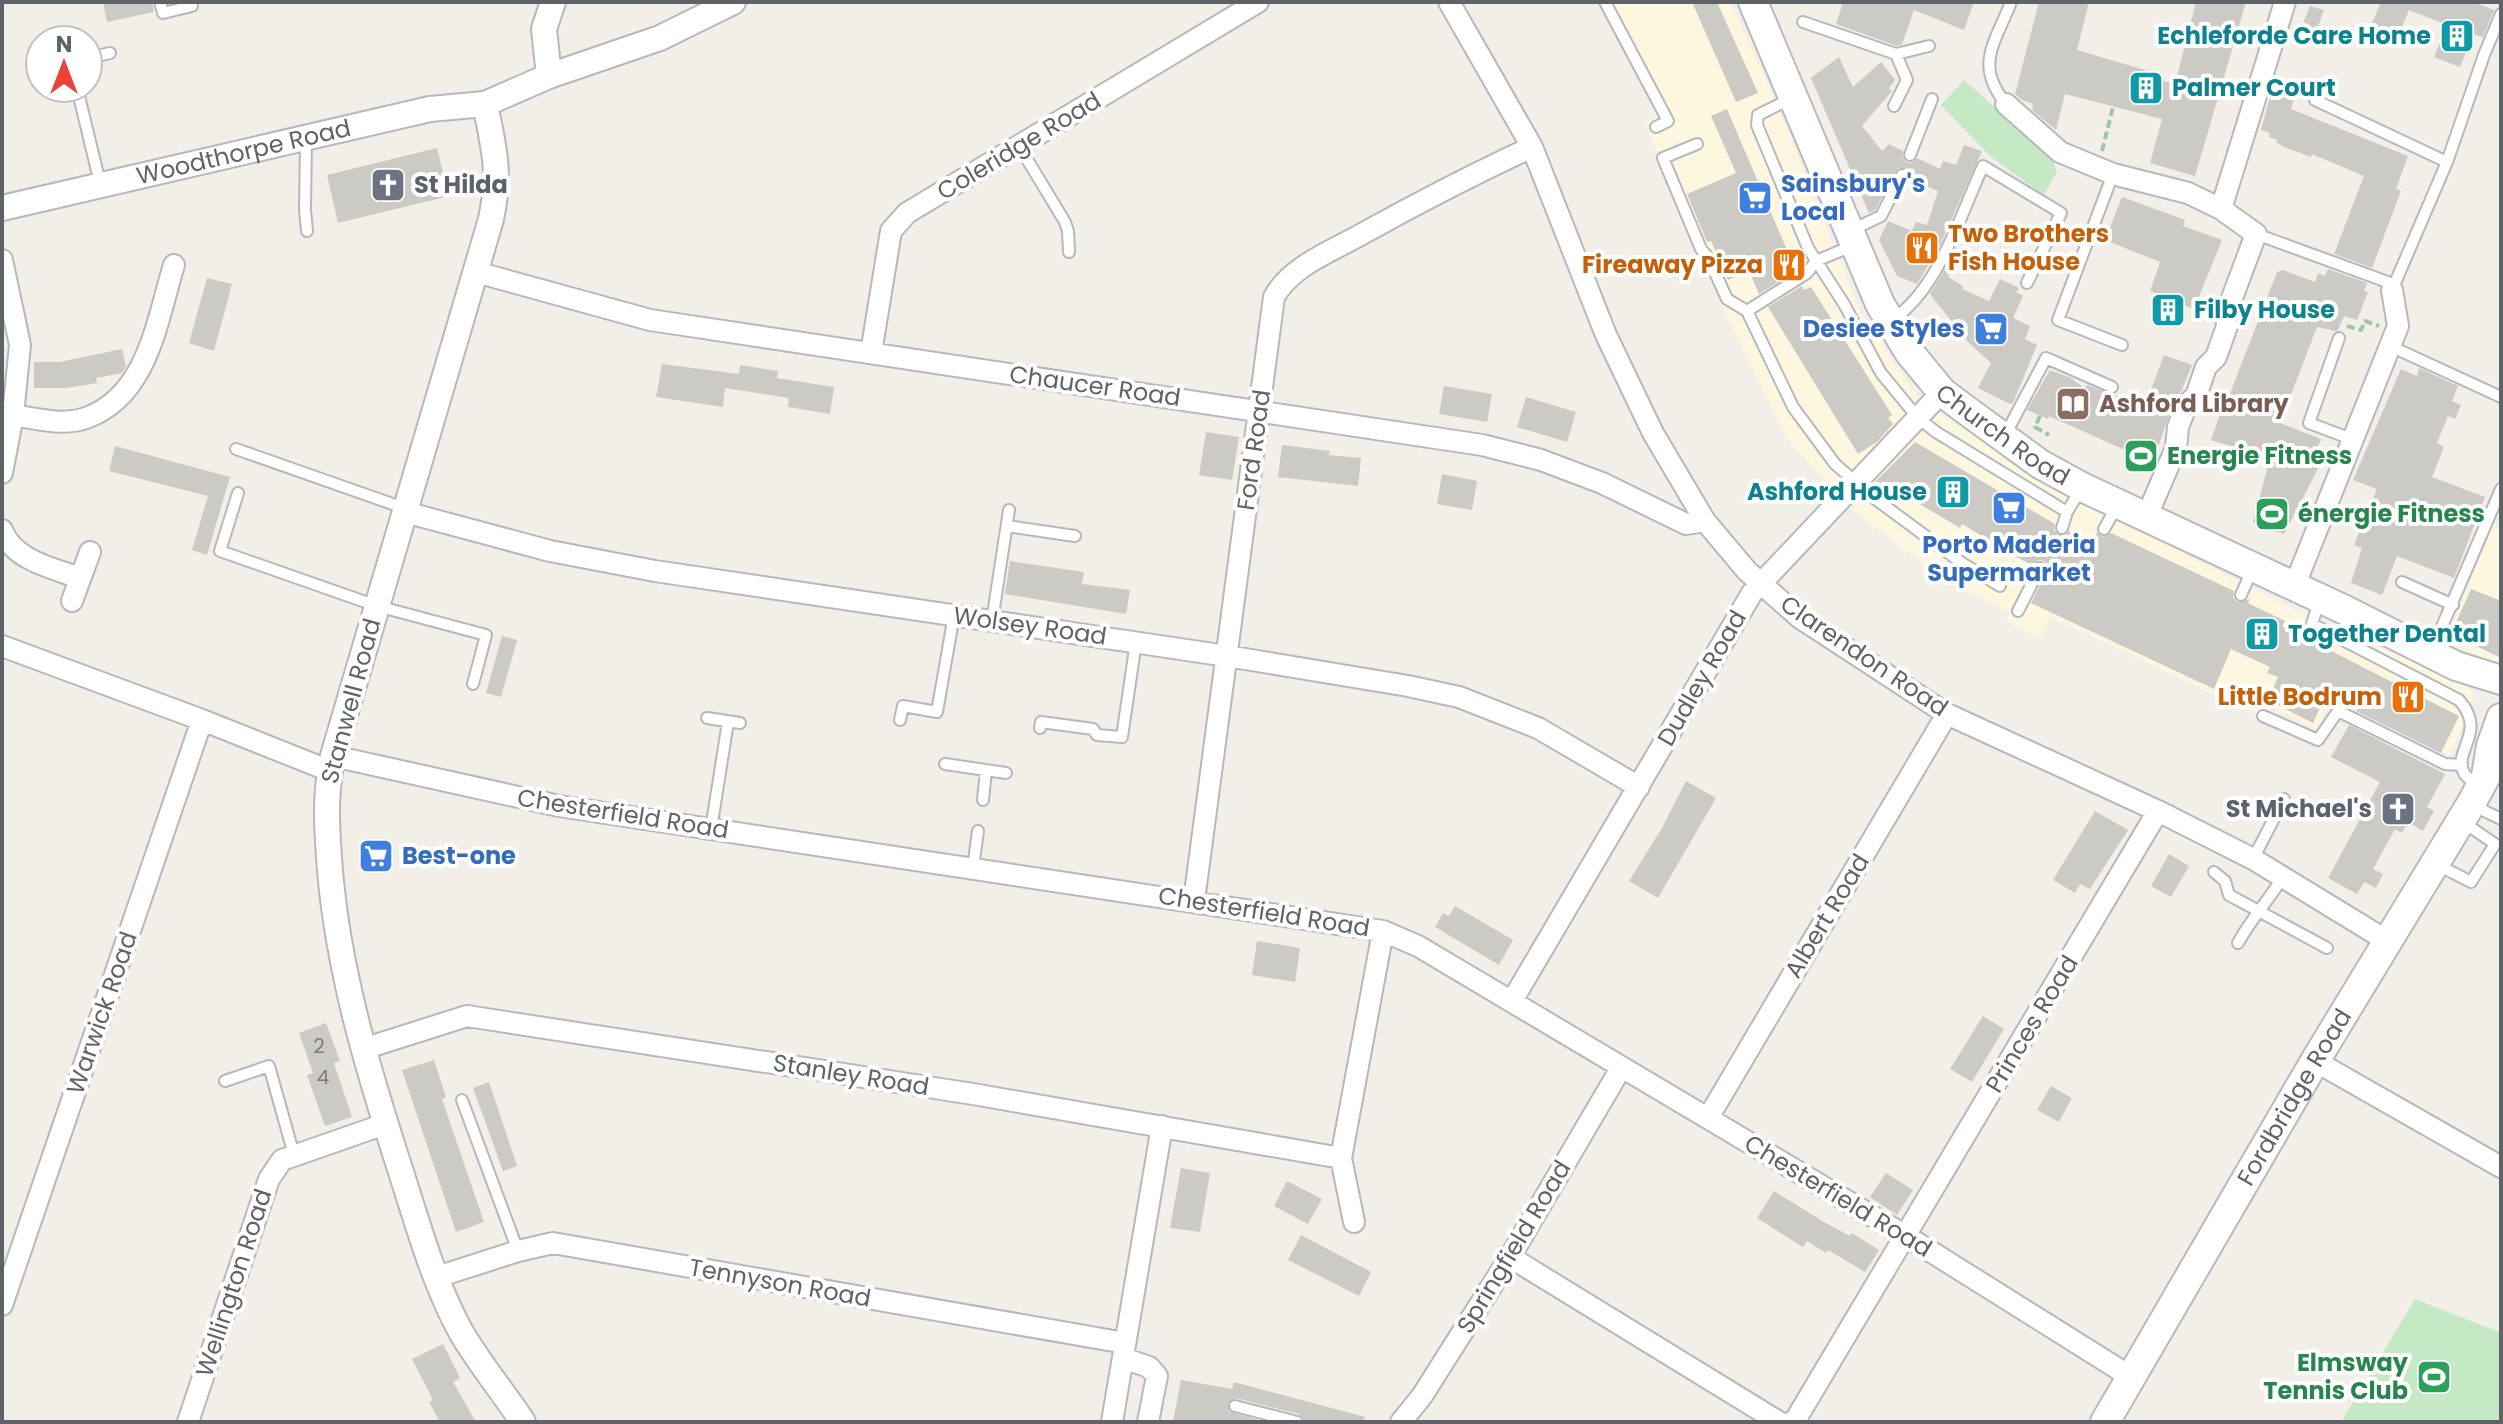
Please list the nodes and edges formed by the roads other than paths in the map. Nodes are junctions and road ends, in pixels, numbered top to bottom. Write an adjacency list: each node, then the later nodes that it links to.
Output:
1 (160, 2): 10 (lane)
2 (553, 2): 17 (street)
3 (733, 2): 17 (street)
4 (1258, 2): 28 (street, Coleridge Road)
5 (1449, 2): 29 (street, Clarendon Road)
6 (1605, 2): 25 (lane)
7 (1753, 2): 18 (main road, Church Road)
8 (2011, 2): 23 (lane)
9 (2285, 2): 36 (street)
10 (192, 6)
11 (2501, 14): 31 (lane)
12 (1803, 22): 16 (lane)
13 (1929, 46): 16 (lane)
14 (110, 53): 15 (lane)
15 (104, 54)
16 (1896, 54): 24 (lane)
17 (549, 76): 22 (street)
18 (1793, 97): 39 (main road, Church Road); 42 (lane)
19 (1932, 99): 30 (lane)
20 (2315, 100): 31 (lane)
21 (81, 104): 34 (lane)
22 (485, 104): 26 (street, Woodthorpe Road); 44 (street, Stanwell Road)
23 (2006, 104): 32 (street)
24 (1894, 106)
25 (1656, 127)
26 (306, 140): 34 (street, Woodthorpe Road); 37 (lane)
27 (1697, 144): 48 (lane)
28 (1019, 146): 40 (lane); 53 (street, Coleridge Road)
29 (1532, 147): 57 (street, Ford Road); 73 (street, Clarendon Road)
30 (1910, 155)
31 (2447, 162): 46 (lane)
32 (2105, 171): 36 (street); 51 (lane)
33 (1902, 175): 39 (lane)
34 (100, 186): 35 (street, Woodthorpe Road)
35 (2, 208)
36 (2221, 209): 38 (street)
37 (307, 231)
38 (2256, 234): 46 (lane); 72 (street)
39 (1851, 239): 42 (lane); 49 (main road, Church Road)
40 (1069, 252)
41 (2, 260): 47 (street)
42 (1816, 261): 48 (lane); 59 (lane)
43 (174, 265): 58 (street)
44 (476, 272): 53 (street, Chaucer Road); 69 (street, Stanwell Road)
45 (2027, 283): 49 (lane)
46 (2393, 287): 52 (street)
47 (7, 302): 58 (street)
48 (1747, 311): 64 (lane)
49 (1889, 322): 55 (main road, Church Road)
50 (2339, 338): 61 (lane)
51 (2122, 345)
52 (2390, 346): 56 (lane); 61 (street)
53 (871, 353): 57 (street, Chaucer Road)
54 (2112, 387): 60 (lane)
55 (1942, 392): 59 (street, Dudley Road); 60 (main road, Church Road)
56 (2501, 397)
57 (1260, 410): 73 (street, Chaucer Road); 98 (street, Ford Road)
58 (13, 415): 63 (street)
59 (1918, 418): 64 (street, Dudley Road); 71 (lane)
60 (2003, 438): 65 (main road, Church Road)
61 (2354, 440): 86 (street)
62 (236, 449): 69 (lane)
63 (2, 473)
64 (1856, 482): 84 (street, Dudley Road); 85 (lane)
65 (2082, 487): 68 (main road, Church Road); 71 (lane)
66 (2501, 489): 90 (lane)
67 (238, 493): 91 (lane)
68 (2118, 504): 72 (main road, Church Road); 76 (lane)
69 (405, 510): 91 (street, Stanwell Road); 93 (street, Wolsey Road)
70 (1009, 510): 74 (lane)
71 (2067, 512): 75 (lane)
72 (2146, 518): 81 (main road, Church Road)
73 (1705, 521): 84 (street, Clarendon Road)
74 (1007, 526): 78 (lane); 94 (lane)
75 (2062, 528)
76 (2104, 529)
77 (2, 530): 82 (street)
78 (1075, 536)
79 (90, 552): 82 (street)
80 (2040, 568): 92 (lane)
81 (2253, 568): 86 (main road, Church Road); 87 (lane)
82 (80, 578): 89 (street)
83 (2402, 582): 90 (lane)
84 (1760, 583): 103 (street, Clarendon Road); 116 (street, Dudley Road)
85 (2000, 586)
86 (2294, 587): 88 (main road, Church Road)
87 (2241, 595)
88 (2320, 598): 97 (main road, Church Road); 117 (lane)
89 (72, 601)
90 (2453, 605): 97 (lane)
91 (377, 606): 101 (lane); 112 (street, Stanwell Road)
92 (2018, 611)
93 (954, 615): 94 (street, Wolsey Road); 108 (lane)
94 (992, 621): 95 (street, Wolsey Road)
95 (1136, 642): 98 (street, Wolsey Road); 111 (lane)
96 (2, 646): 107 (street, Chesterfield Road)
97 (2430, 653): 99 (main road, Church Road)
98 (1227, 656): 116 (street, Wolsey Road); 129 (street, Ford Road)
99 (2456, 666): 100 (main road, Church Road); 102 (main road, Church Road)
100 (2501, 680)
101 (473, 684)
102 (2501, 700)
103 (1947, 714): 120 (street, Clarendon Road); 141 (street, Albert Road)
104 (2263, 716): 117 (lane)
105 (707, 718): 109 (lane)
106 (2501, 718): 117 (main road, Fordbridge Road)
107 (202, 720): 112 (street, Chesterfield Road); 152 (street, Warwick Road)
108 (900, 720)
109 (728, 722): 110 (lane); 122 (lane)
110 (740, 723)
111 (1040, 728)
112 (332, 764): 122 (street, Chesterfield Road); 136 (street, Stanwell Road)
113 (945, 764): 114 (lane)
114 (986, 770): 115 (lane); 119 (lane)
115 (1006, 773)
116 (1639, 787): 135 (street, Dudley Road)
117 (2477, 787): 121 (lane); 125 (main road, Fordbridge Road); 125 (lane)
118 (2284, 799): 124 (lane)
119 (983, 800)
120 (2158, 811): 124 (street, Clarendon Road); 148 (street, Princes Road)
121 (2501, 819)
122 (711, 829): 126 (street, Chesterfield Road)
123 (978, 831): 126 (lane)
124 (2253, 859): 128 (street, Clarendon Road)
125 (2436, 864): 132 (main road, Fordbridge Road)
126 (973, 868): 129 (street, Chesterfield Road)
127 (2214, 872): 130 (lane)
128 (2283, 877): 130 (lane); 132 (street, Clarendon Road)
129 (1194, 901): 131 (street, Chesterfield Road)
130 (2261, 912): 133 (lane); 134 (lane)
131 (1383, 931): 135 (street, Chesterfield Road); 145 (street)
132 (2389, 942): 137 (main road, Fordbridge Road)
133 (2238, 943)
134 (2327, 948)
135 (1512, 1001): 138 (street, Chesterfield Road)
136 (363, 1049): 142 (street, Stanwell Road); 143 (street, Stanley Road)
137 (2315, 1061): 146 (street); 154 (main road, Fordbridge Road)
138 (1621, 1068): 141 (street, Chesterfield Road); 150 (street, Springfield Road)
139 (225, 1081): 144 (lane)
140 (462, 1100): 149 (lane)
141 (1708, 1118): 148 (street, Chesterfield Road)
142 (385, 1124): 144 (street, Wellington Road); 151 (street, Stanwell Road)
143 (1162, 1126): 145 (street, Stanley Road); 153 (street)
144 (294, 1155): 156 (street, Wellington Road)
145 (1341, 1158): 147 (street)
146 (2501, 1167)
147 (1354, 1222)
148 (1906, 1236): 154 (street, Chesterfield Road); 163 (street, Princes Road)
149 (518, 1251): 151 (street, Tennyson Road); 153 (street, Tennyson Road)
150 (1510, 1257): 161 (street, Springfield Road); 162 (street)
151 (437, 1277): 157 (street, Stanwell Road)
152 (2, 1305)
153 (1124, 1351): 158 (street); 159 (street, Tennyson Road)
154 (2131, 1377): 164 (main road, Fordbridge Road)
155 (1235, 1406): 160 (lane)
156 (188, 1422)
157 (523, 1422)
158 (1112, 1422)
159 (1148, 1422)
160 (1297, 1422)
161 (1401, 1422)
162 (1779, 1422)
163 (1792, 1422)
164 (2105, 1422)

